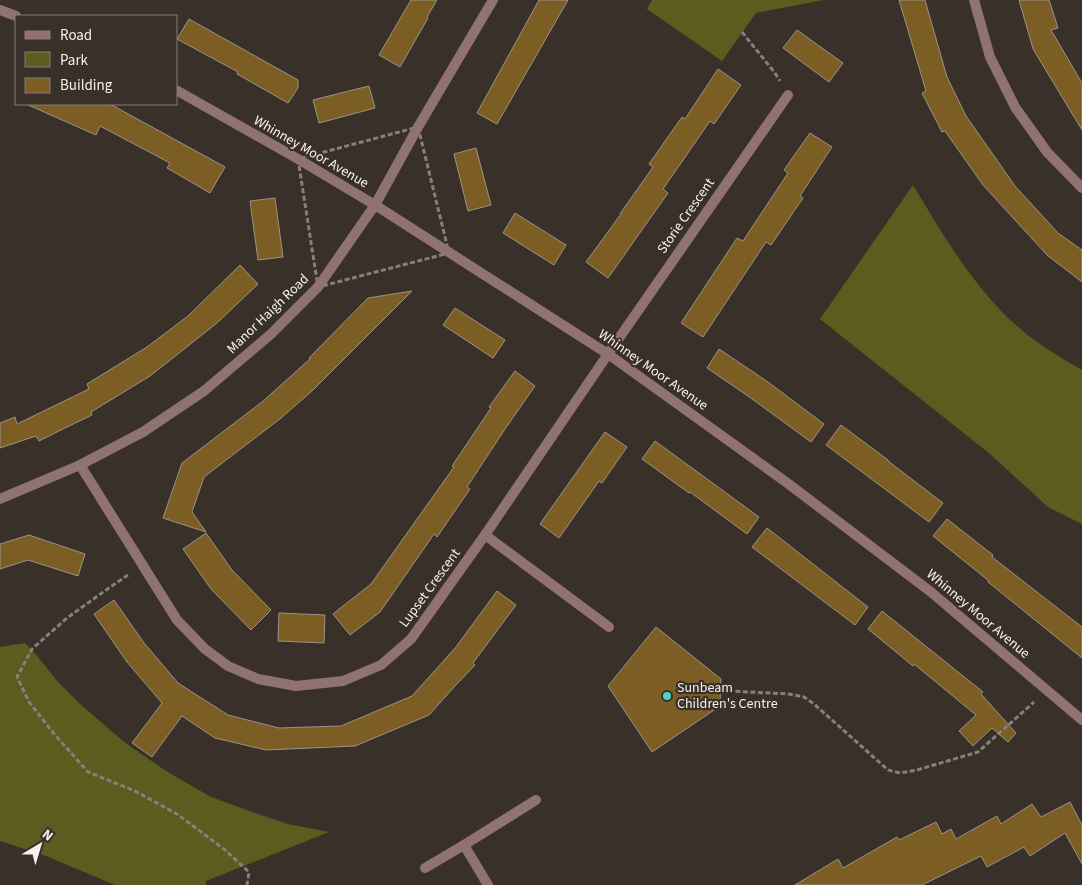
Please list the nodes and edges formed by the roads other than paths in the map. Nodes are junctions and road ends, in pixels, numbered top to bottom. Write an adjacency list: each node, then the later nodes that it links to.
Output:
1 (493, 0): 8 (street, Manor Haigh Road)
2 (974, 0): 7 (street)
3 (0, 10): 4 (street)
4 (15, 16)
5 (178, 91): 8 (street, Whinney Moor Avenue)
6 (788, 95): 9 (street, Storie Crescent)
7 (1082, 188)
8 (375, 206): 9 (street, Whinney Moor Avenue); 10 (street, Manor Haigh Road)
9 (608, 354): 12 (street, Lupset Crescent); 14 (street, Whinney Moor Avenue)
10 (80, 466): 11 (street, Manor Haigh Road); 12 (street, Lupset Crescent)
11 (0, 498)
12 (485, 535): 13 (street)
13 (609, 627)
14 (1082, 720)
15 (536, 800): 16 (street)
16 (464, 845): 17 (street); 18 (street)
17 (425, 868)
18 (488, 885)

